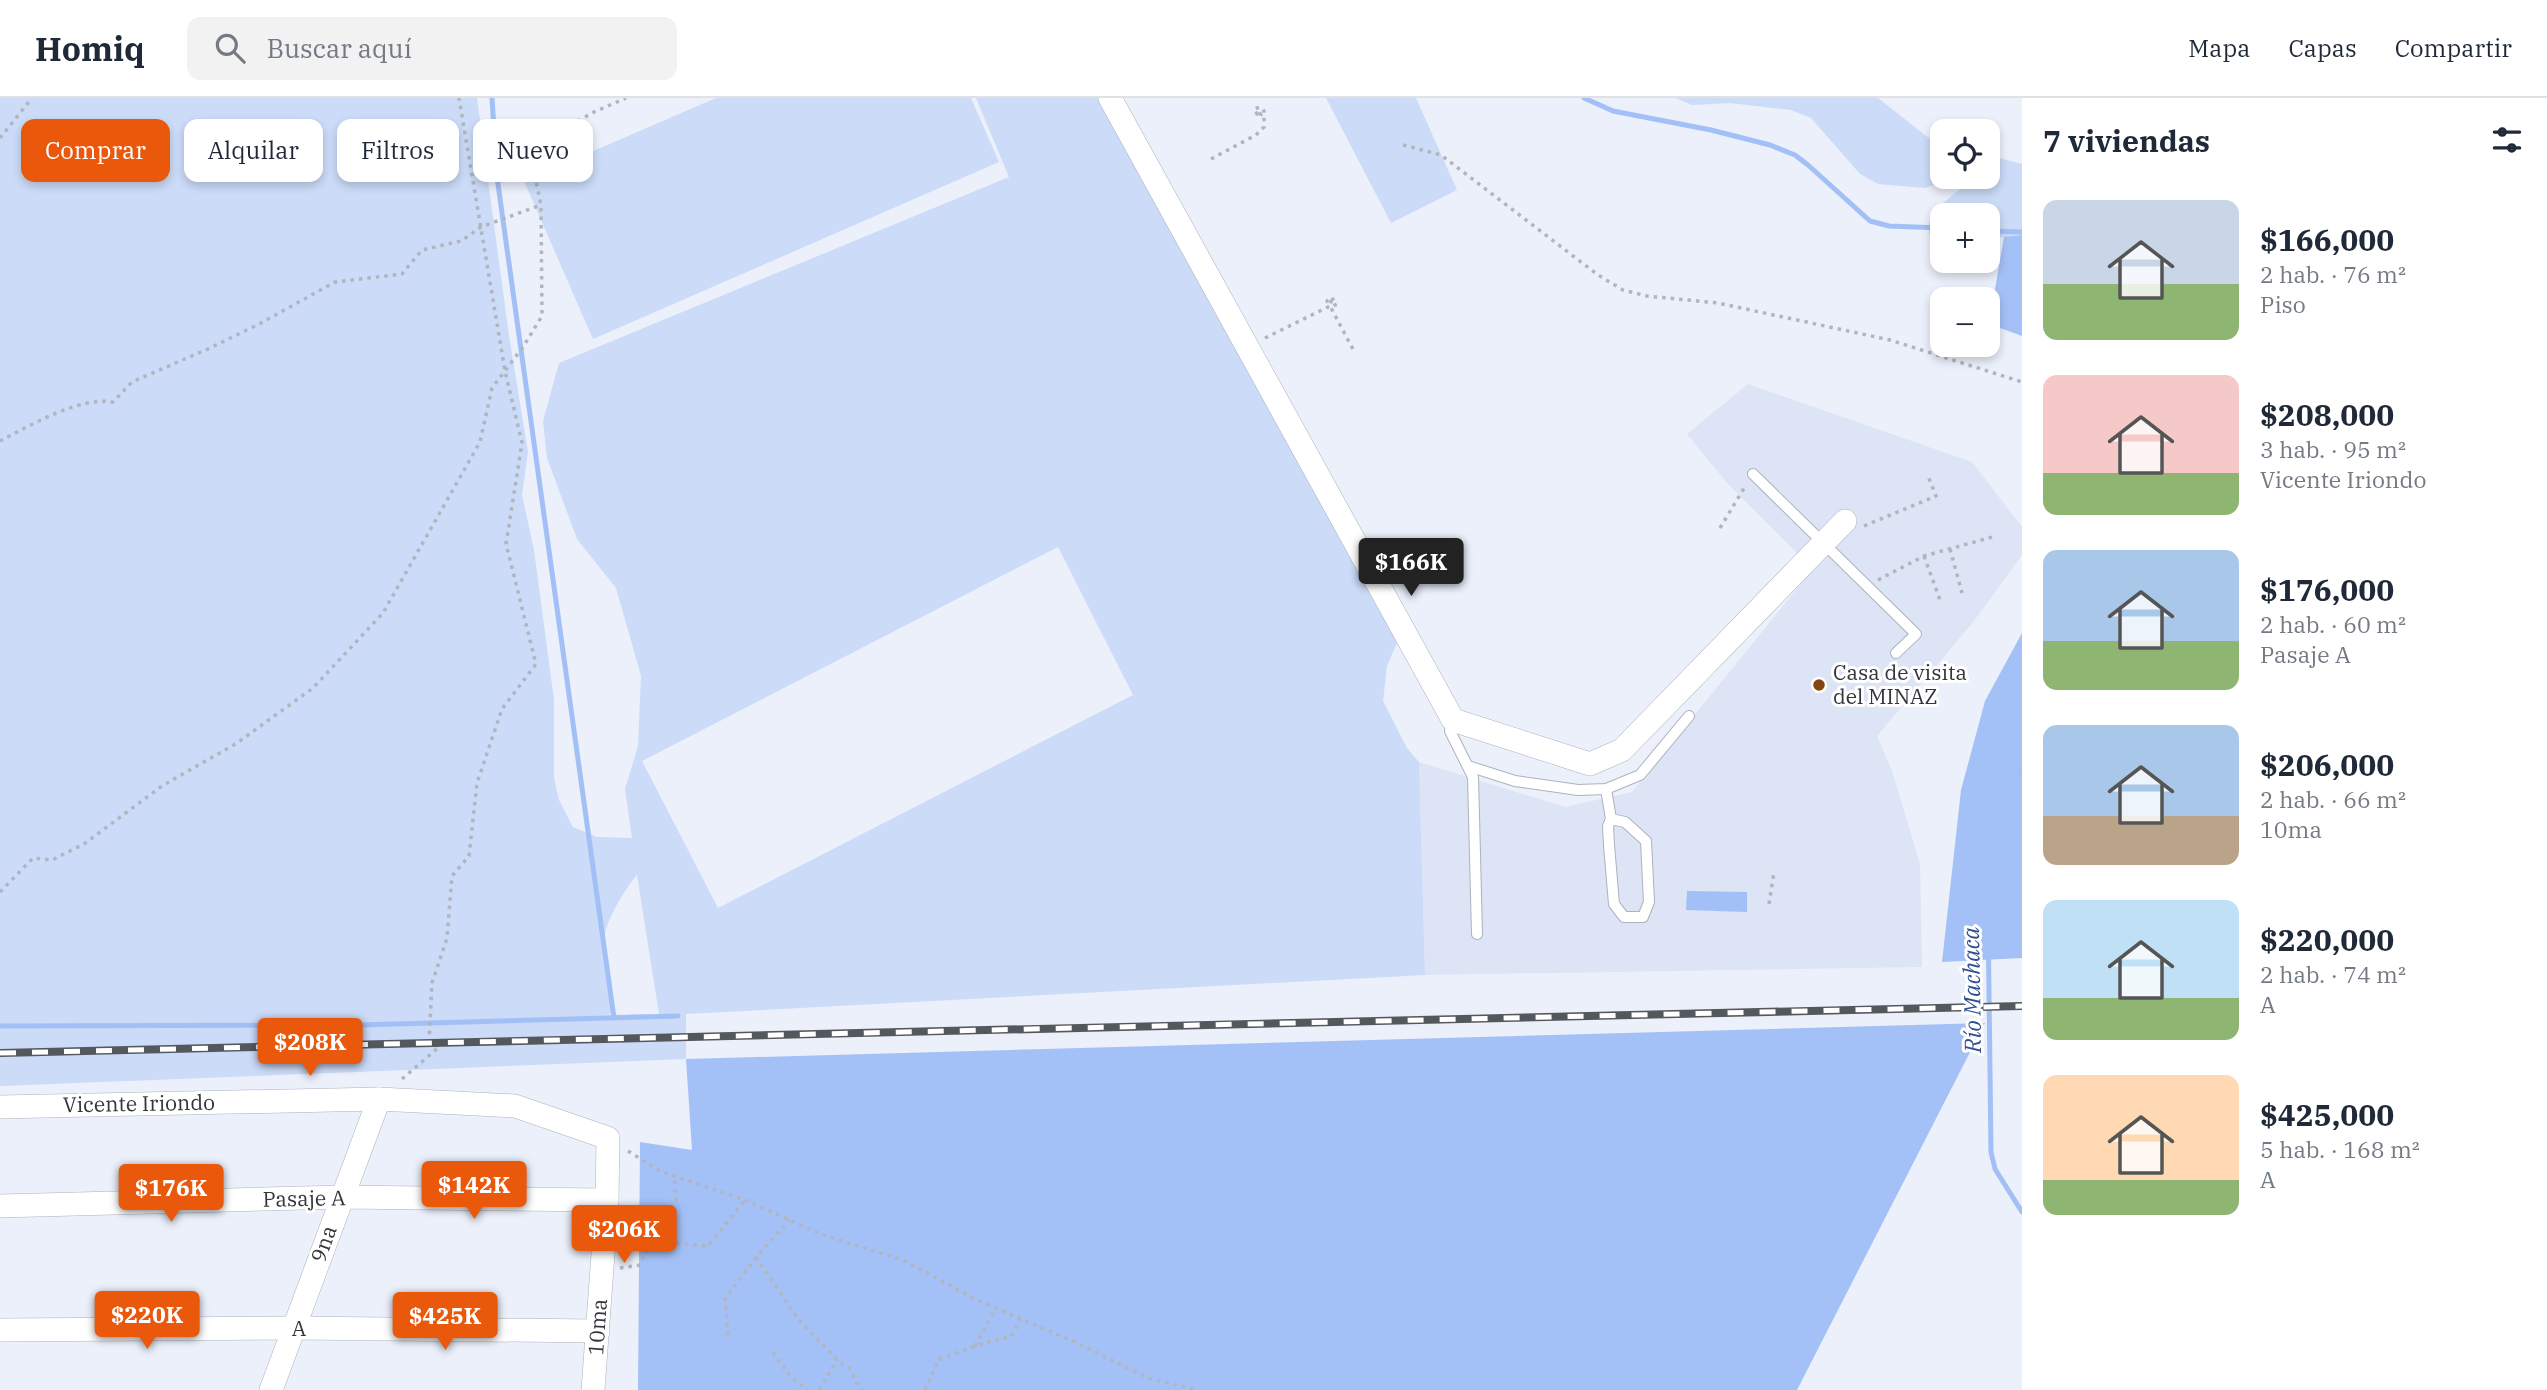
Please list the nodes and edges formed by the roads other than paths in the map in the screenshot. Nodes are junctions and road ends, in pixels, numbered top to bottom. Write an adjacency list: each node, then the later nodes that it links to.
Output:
1 (1110, 98): 7 (street)
2 (1753, 474): 4 (lane)
3 (1853, 524): 4 (street)
4 (1823, 543): 5 (lane); 7 (street)
5 (1896, 653)
6 (1689, 716): 9 (lane)
7 (1454, 720): 8 (lane)
8 (1468, 766): 9 (lane); 11 (lane)
9 (1605, 789): 10 (lane)
10 (1611, 819): 10 (lane)
11 (1477, 934)
12 (379, 1099): 13 (street, Vicente Iriondo); 14 (street, Vicente Iriondo); 15 (street, 9na)
13 (0, 1107)
14 (608, 1138): 16 (street, 10ma)
15 (341, 1198): 16 (street, Pasaje A); 17 (street, Pasaje A); 18 (street, 9na)
16 (607, 1200): 20 (street, 10ma)
17 (0, 1206)
18 (293, 1328): 19 (street, A); 20 (street, A); 21 (street, 9na)
19 (0, 1330)
20 (598, 1331): 22 (street, 10ma)
21 (271, 1390)
22 (593, 1390)

